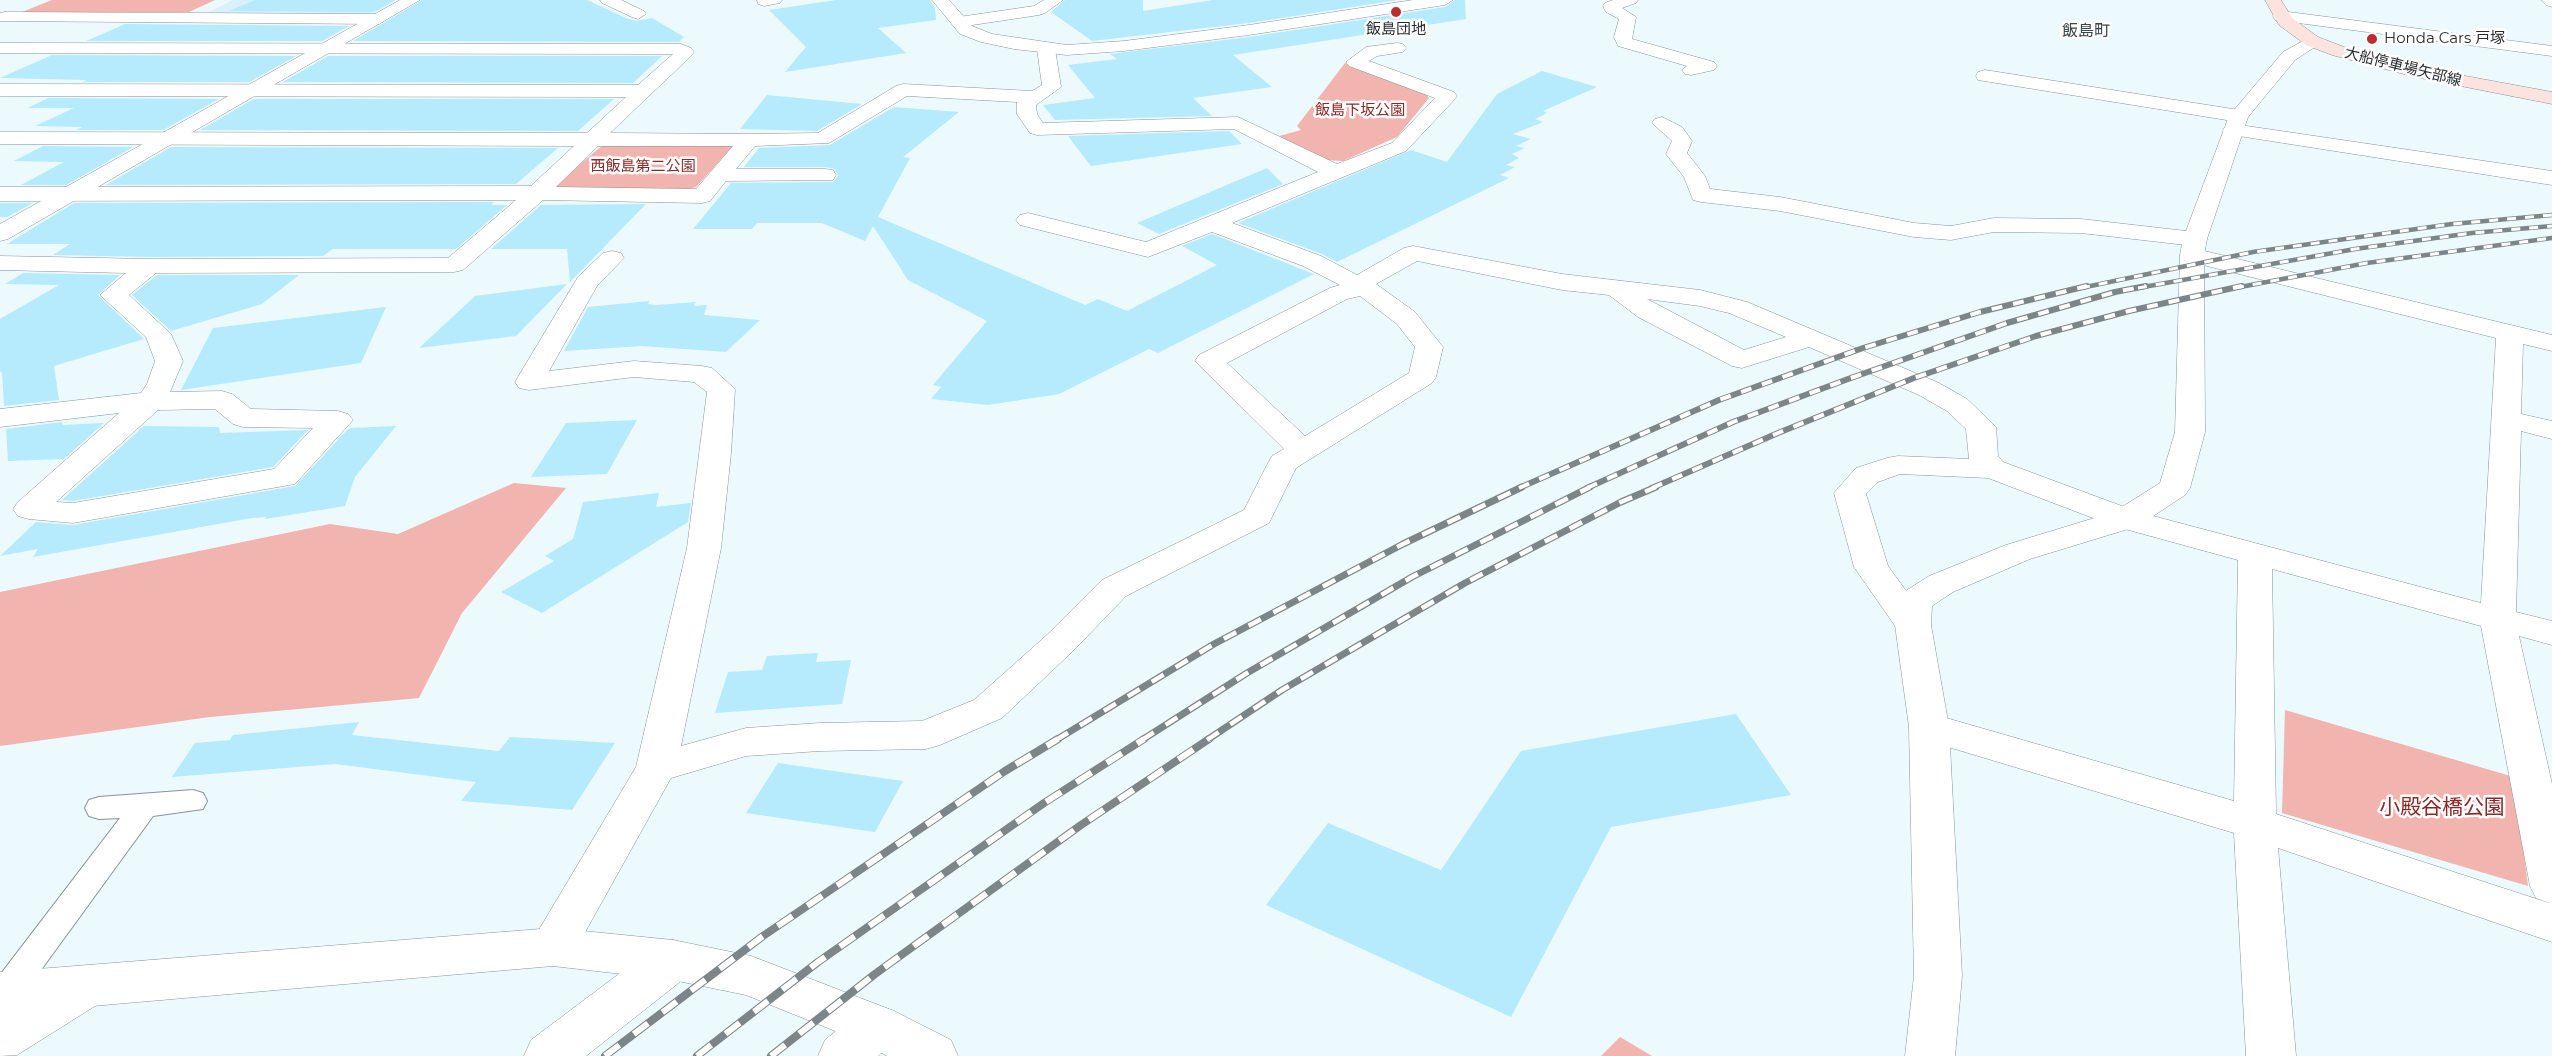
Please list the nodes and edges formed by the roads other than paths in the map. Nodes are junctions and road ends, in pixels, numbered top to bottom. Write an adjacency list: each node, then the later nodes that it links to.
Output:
1 (42, 0): 12 (street)
2 (223, 0): 11 (street)
3 (412, 0): 13 (street)
4 (608, 0): 10 (street)
5 (940, 0): 14 (street)
6 (1055, 0): 14 (street)
7 (1445, 0): 19 (street)
8 (1630, 0): 21 (street)
9 (2277, 8): 15 (main road, 大船停車場矢部線); 20 (street)
10 (638, 10)
11 (189, 16): 12 (street); 13 (street)
12 (2, 18)
13 (379, 19): 16 (street)
14 (960, 22): 19 (street)
15 (2312, 41): 27 (main road, 大船停車場矢部線); 29 (street)
16 (330, 47): 17 (street); 24 (street); 25 (street)
17 (0, 48)
18 (1397, 48): 34 (street)
19 (1046, 49): 26 (street)
20 (2552, 51)
21 (1691, 70)
22 (1985, 76): 29 (street)
23 (0, 90): 24 (street)
24 (252, 91): 25 (street); 31 (street)
25 (644, 91): 32 (street)
26 (1034, 97): 33 (street); 34 (street)
27 (2552, 98)
28 (1662, 123): 44 (street)
29 (2236, 123): 37 (street); 44 (street)
30 (0, 138): 31 (street)
31 (170, 138): 32 (street); 40 (street)
32 (592, 138): 33 (street); 38 (street)
33 (749, 140): 35 (street)
34 (1336, 172): 42 (street)
35 (719, 175): 36 (street); 38 (street)
36 (825, 175)
37 (2552, 178)
38 (537, 193): 40 (street); 47 (street)
39 (0, 194): 40 (street)
40 (71, 194): 43 (street)
41 (1028, 220): 42 (street)
42 (1209, 224): 48 (street)
43 (0, 234)
44 (2193, 247): 50 (street); 59 (street)
45 (612, 258): 65 (street)
46 (0, 263): 47 (street)
47 (150, 266): 53 (street)
48 (1361, 286): 49 (street); 57 (street); 57 (street)
49 (1615, 289): 51 (street); 51 (street)
50 (2510, 333): 52 (street); 55 (street)
51 (1811, 338): 58 (street)
52 (2552, 343)
53 (150, 401): 53 (street); 54 (street)
54 (0, 418)
55 (2506, 419): 56 (street); 61 (street)
56 (2552, 430)
57 (1303, 451): 65 (street)
58 (1992, 469): 59 (street); 62 (street)
59 (2126, 519): 60 (street); 62 (street)
60 (2255, 554): 61 (street); 69 (street)
61 (2498, 620): 63 (street); 70 (street)
62 (1912, 626): 64 (street)
63 (2552, 633)
64 (1929, 727): 69 (street); 80 (street)
65 (656, 768): 72 (street)
66 (193, 801): 67 (lane)
67 (145, 806): 68 (lane); 75 (lane)
68 (99, 808)
69 (2255, 823): 71 (street); 81 (street)
70 (2552, 886)
71 (2552, 922)
72 (553, 947): 73 (street); 74 (street)
73 (673, 960): 77 (street); 78 (street)
74 (90, 984): 75 (street); 76 (street)
75 (2, 993)
76 (0, 1040)
77 (860, 1041): 79 (street)
78 (549, 1056)
79 (933, 1056)
80 (1930, 1056)
81 (2271, 1056)

